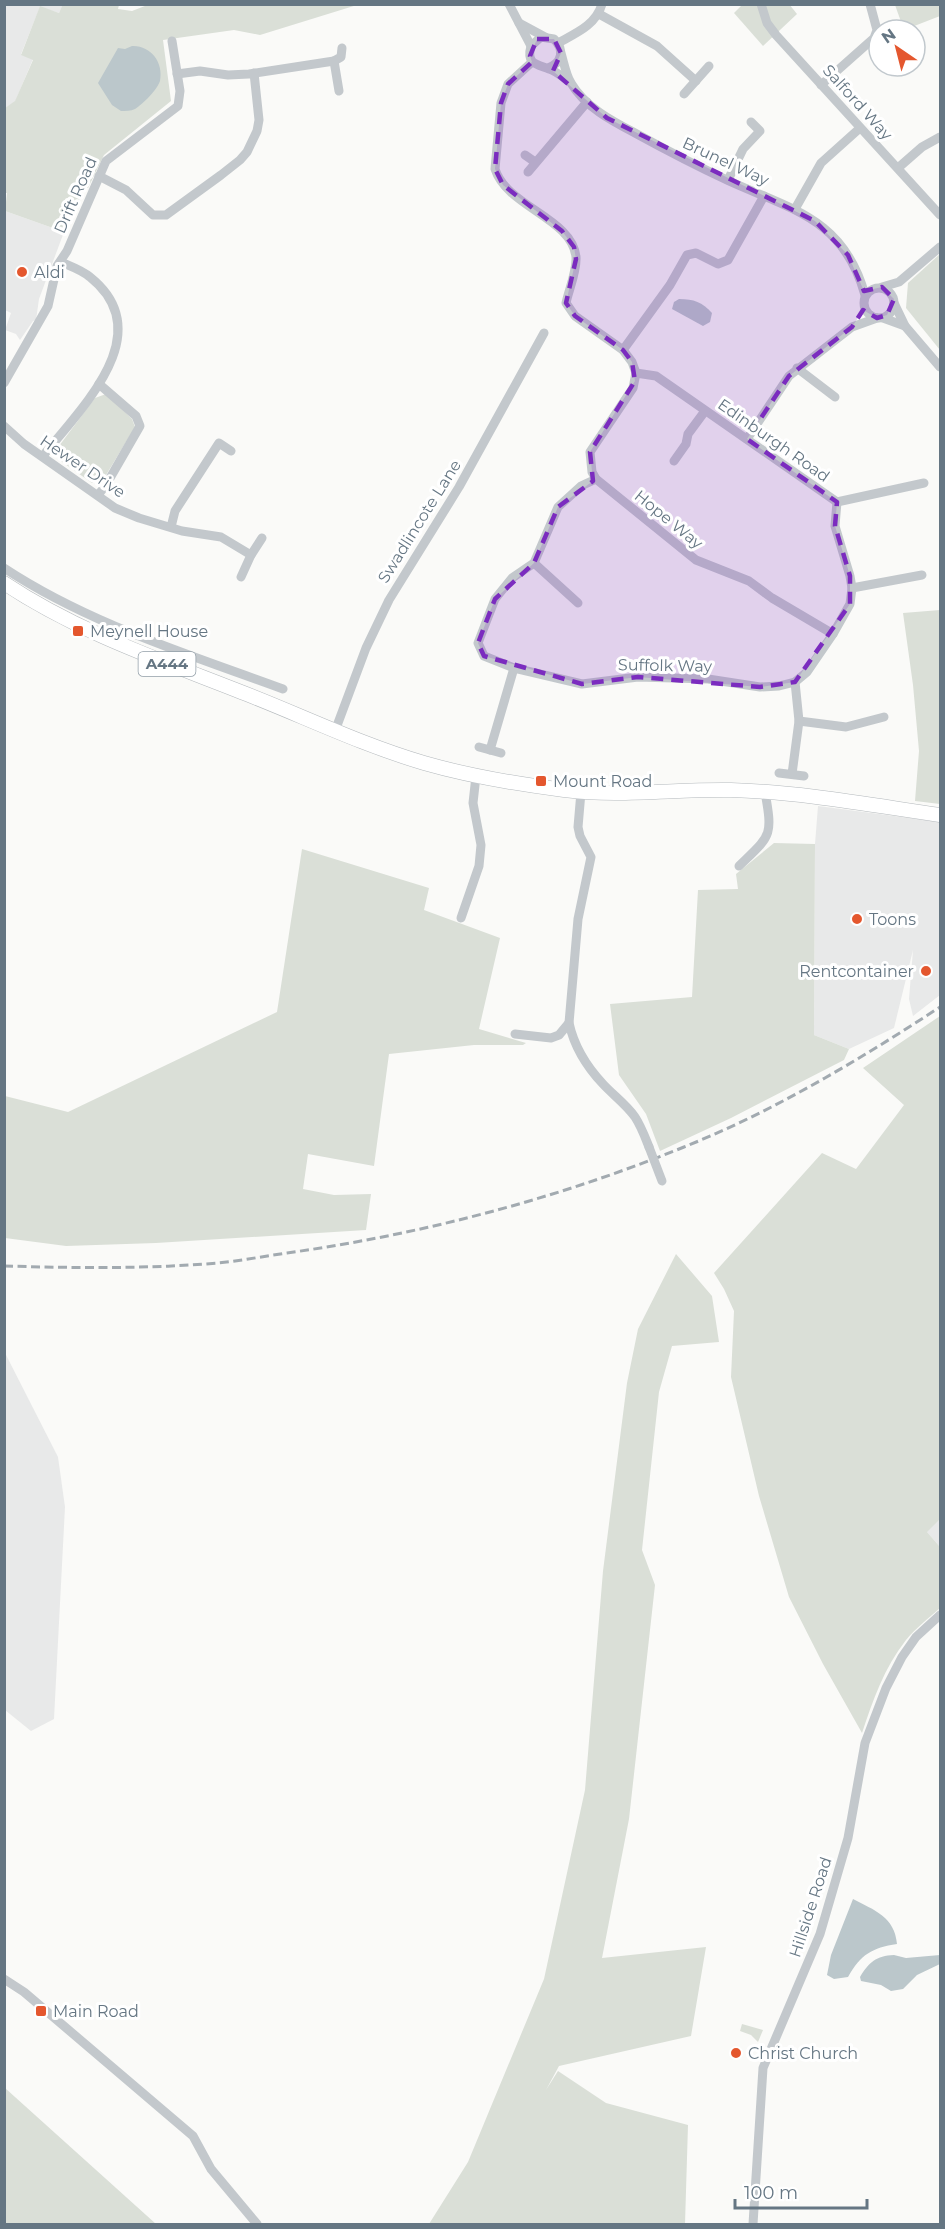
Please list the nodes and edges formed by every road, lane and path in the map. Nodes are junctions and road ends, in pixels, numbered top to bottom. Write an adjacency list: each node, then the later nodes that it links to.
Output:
1 (509, 4): 5 (street)
2 (760, 4): 19 (street, Salford Way)
3 (870, 4): 19 (street)
4 (601, 9): 10 (street); 17 (street)
5 (519, 23): 6 (street); 8 (street)
6 (545, 37): 8 (street); 10 (street)
7 (172, 40): 15 (street, Drift Road)
8 (531, 46): 12 (street)
9 (342, 48): 11 (street)
10 (560, 48): 14 (street); 18 (street, Brunel Way)
11 (334, 61): 16 (street); 20 (street)
12 (532, 62): 14 (street); 47 (street)
13 (709, 66): 17 (street)
14 (548, 68): 18 (street, Brunel Way)
15 (177, 74): 16 (street); 30 (street, Drift Road)
16 (254, 74): 30 (street)
17 (696, 81): 21 (street)
18 (570, 82): 22 (street, Brunel Way)
19 (821, 84): 24 (street, Salford Way)
20 (339, 91)
21 (684, 94)
22 (586, 102): 27 (street); 31 (street, Brunel Way)
23 (751, 122): 31 (street)
24 (860, 128): 28 (street, Salford Way); 33 (street)
25 (940, 137): 28 (street)
26 (525, 155): 27 (street)
27 (535, 162): 29 (street)
28 (898, 168): 34 (street, Salford Way)
29 (528, 172)
30 (99, 176): 36 (street, Drift Road)
31 (728, 180): 32 (street, Brunel Way)
32 (764, 196): 33 (street, Brunel Way); 47 (street)
33 (795, 209): 37 (street, Brunel Way)
34 (940, 215)
35 (940, 247): 38 (street)
36 (61, 262): 51 (street, Drift Road); 52 (street)
37 (860, 276): 39 (street, Brunel Way); 40 (street, Brunel Way)
38 (899, 282): 39 (street); 41 (street)
39 (880, 287): 40 (street); 41 (street)
40 (865, 296): 42 (street)
41 (894, 301): 43 (street); 44 (street)
42 (865, 307): 43 (street); 45 (street)
43 (880, 318): 44 (street); 45 (street)
44 (905, 326): 48 (street)
45 (852, 327): 49 (street)
46 (544, 333): 82 (street, Swadlincote Lane)
47 (623, 350): 50 (street)
48 (940, 367)
49 (797, 368): 53 (street); 56 (street)
50 (636, 373): 54 (street, Edinburgh Road); 60 (street)
51 (4, 383)
52 (99, 384): 58 (street); 62 (street)
53 (835, 398)
54 (705, 411): 56 (street, Edinburgh Road); 59 (street)
55 (4, 426): 58 (street, Hewer Drive)
56 (747, 439): 63 (street, Edinburgh Road)
57 (231, 451): 64 (street)
58 (44, 456): 62 (street, Hewer Drive)
59 (674, 460)
60 (596, 479): 67 (street); 74 (street, Hope Way)
61 (924, 483): 63 (street)
62 (98, 495): 64 (street, Hewer Drive)
63 (837, 502): 72 (street, Edinburgh Road)
64 (171, 527): 66 (street, Hewer Drive)
65 (262, 538): 66 (street)
66 (251, 555): 70 (street)
67 (534, 563): 73 (street); 77 (street, Suffolk Way)
68 (4, 567): 75 (street)
69 (922, 575): 72 (street)
70 (241, 577)
71 (4, 584): 76 (highway, A444)
72 (852, 588): 74 (street, Edinburgh Road)
73 (578, 603)
74 (833, 634): 78 (street)
75 (164, 645): 76 (street); 79 (street)
76 (158, 660): 82 (highway, A444)
77 (514, 668): 78 (street, Suffolk Way); 84 (street)
78 (795, 682): 81 (street)
79 (283, 689)
80 (884, 717): 81 (street)
81 (800, 721): 87 (street)
82 (335, 730): 88 (highway, A444)
83 (479, 747): 84 (street)
84 (490, 750): 85 (street)
85 (501, 753)
86 (779, 774): 87 (street)
87 (792, 774): 89 (street)
88 (476, 776): 90 (highway, A444); 94 (street)
89 (804, 776)
90 (581, 792): 91 (highway, A444); 95 (street)
91 (765, 792): 92 (highway, A444); 93 (street)
92 (940, 814)
93 (739, 866)
94 (461, 918)
95 (569, 1023): 96 (street); 97 (street, bridge)
96 (515, 1034)
97 (662, 1181)
98 (940, 1616): 101 (street, Hillside Road)
99 (4, 1979): 100 (street)
100 (256, 2224)
101 (753, 2224)

